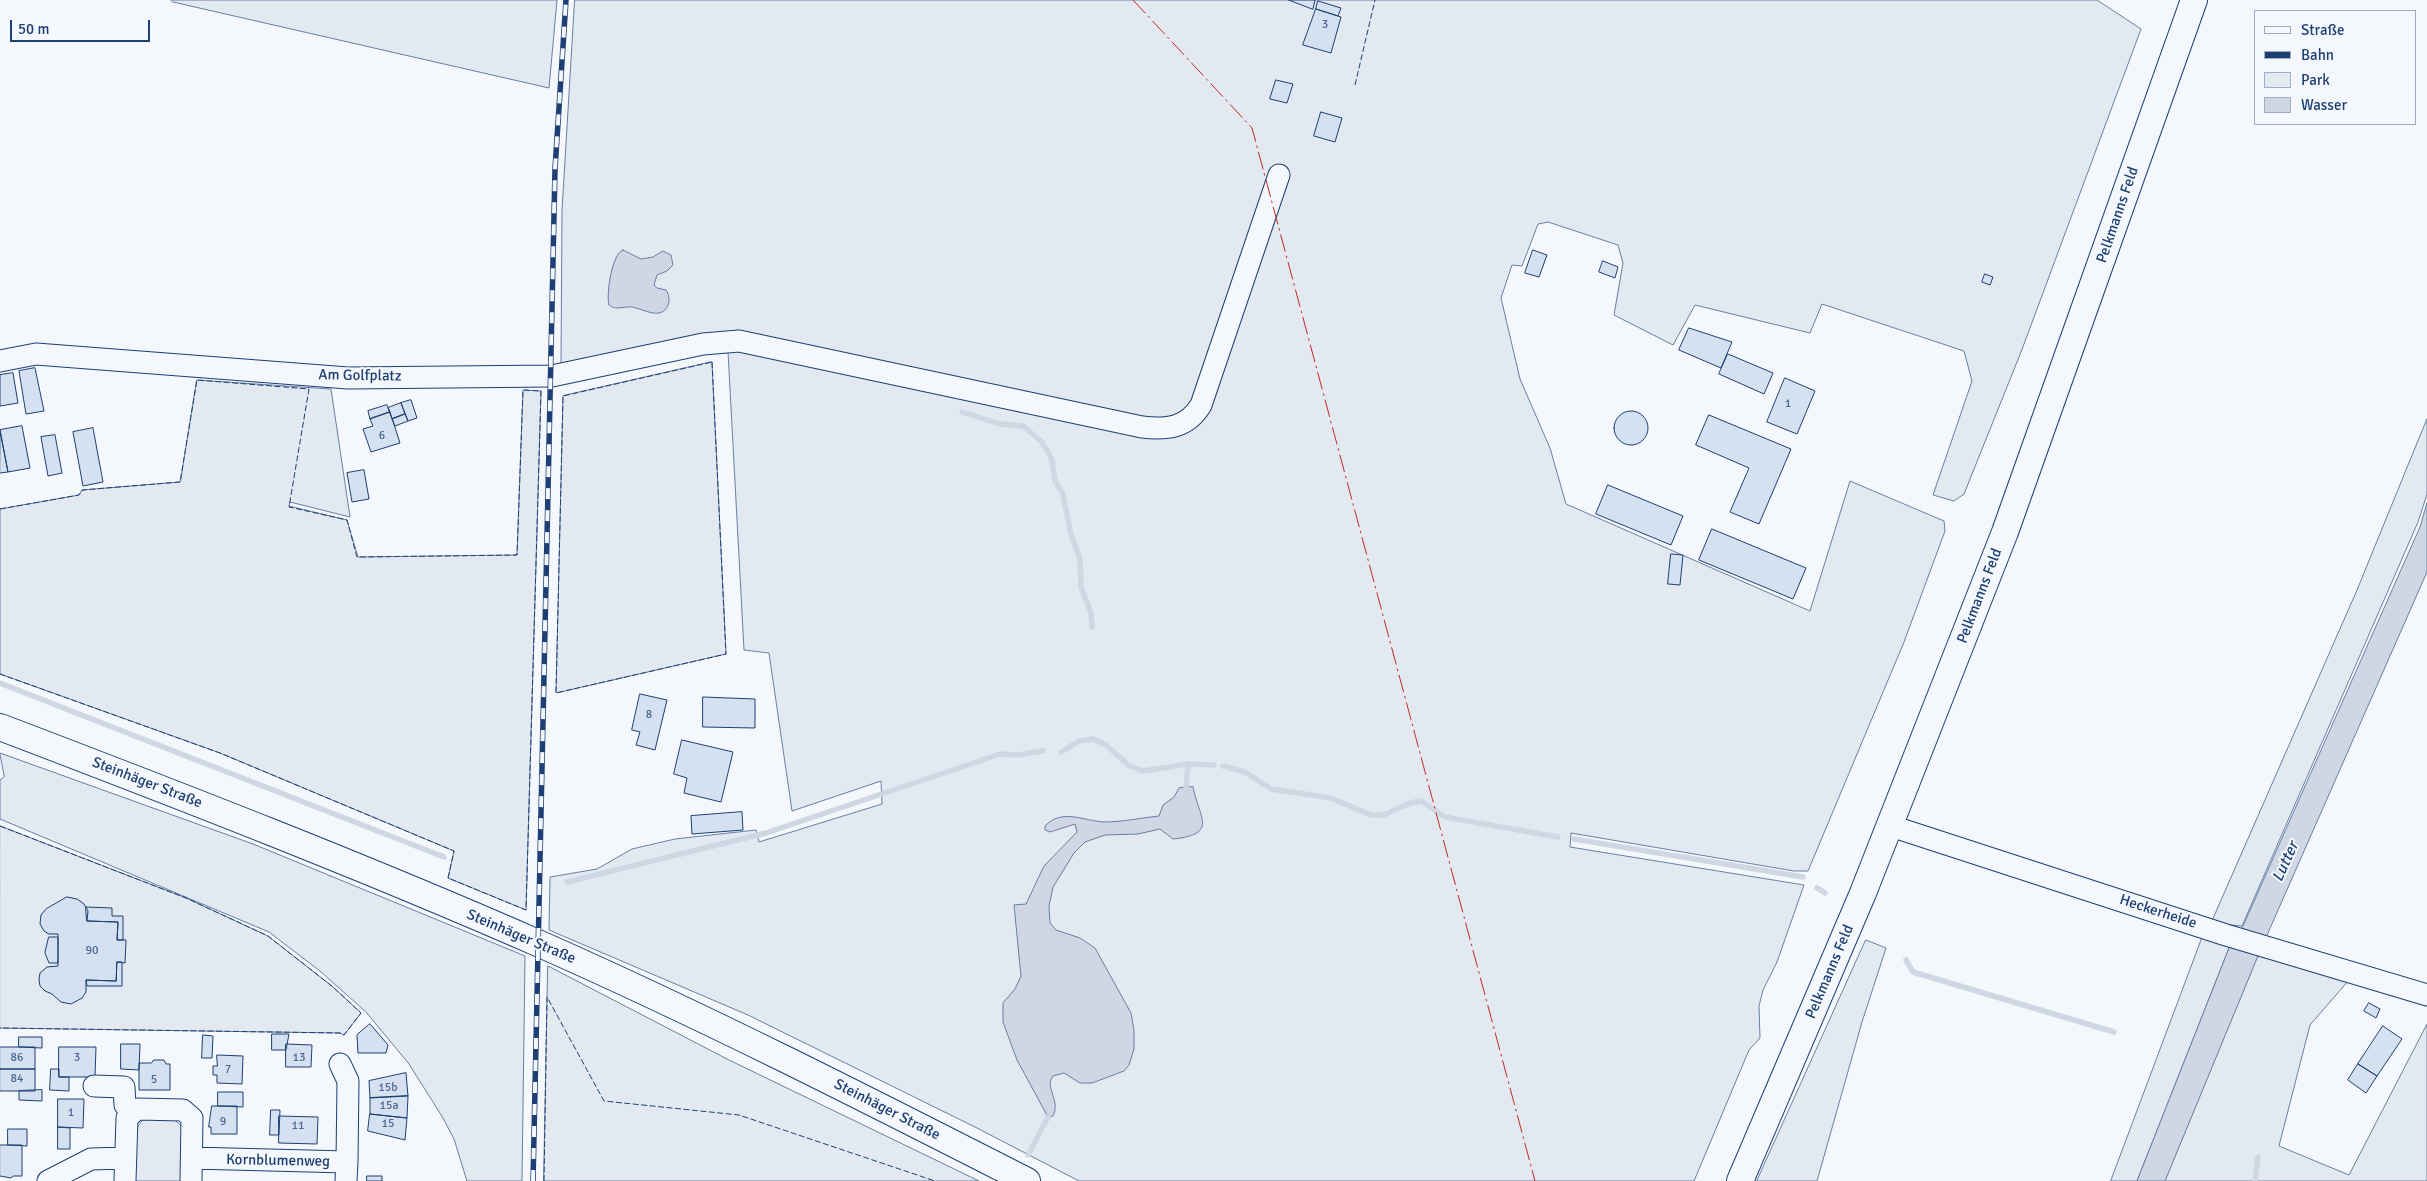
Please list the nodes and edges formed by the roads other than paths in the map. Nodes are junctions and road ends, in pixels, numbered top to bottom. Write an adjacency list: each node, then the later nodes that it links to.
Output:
1 (2194, 0): 5 (main road, Pelkmanns Feld)
2 (1278, 175): 3 (street, Am Golfplatz)
3 (0, 361)
4 (0, 727): 16 (main road, Steinhäger Straße)
5 (1891, 826): 6 (street, Heckerheide); 17 (main road, Pelkmanns Feld)
6 (2427, 995)
7 (340, 1064): 12 (street)
8 (94, 1086): 9 (street)
9 (131, 1113): 10 (street); 11 (street)
10 (125, 1158): 13 (street); 14 (street)
11 (192, 1158): 12 (street, Kornblumenweg); 15 (street)
12 (346, 1172)
13 (48, 1181)
14 (125, 1181)
15 (191, 1181)
16 (1027, 1181)
17 (1740, 1181)

